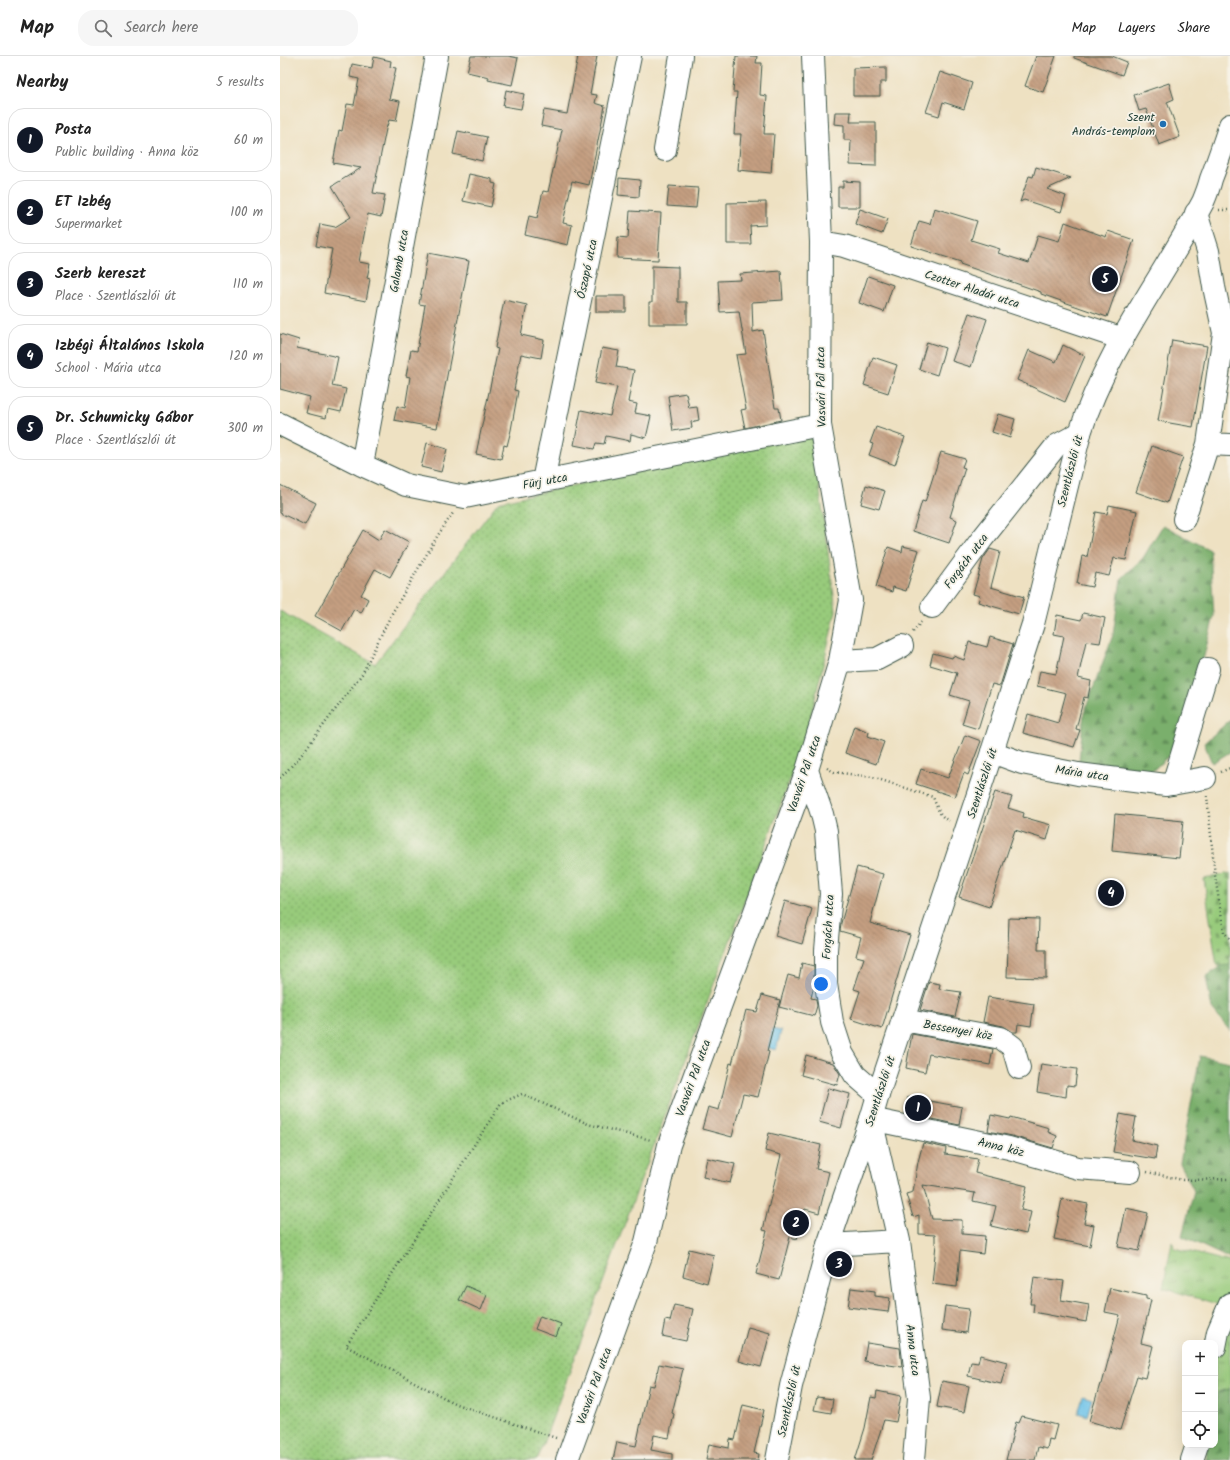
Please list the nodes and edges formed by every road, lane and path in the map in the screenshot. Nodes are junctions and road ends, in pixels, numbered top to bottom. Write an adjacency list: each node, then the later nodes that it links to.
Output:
1 (437, 56): 17 (street, Galamb utca)
2 (630, 56): 18 (street, Őszapó utca)
3 (681, 56): 6 (street)
4 (813, 56): 10 (street, Vasvári Pál utca)
5 (1230, 124): 9 (street, Szentlászlói út)
6 (665, 150)
7 (1220, 210): 8 (path)
8 (1230, 210)
9 (1196, 213): 11 (street, Szentlászlói út); 15 (street)
10 (821, 242): 11 (street, Czotter Aladár utca); 13 (street, Vasvári Pál utca)
11 (1123, 339): 14 (street, Szentlászlói út)
12 (280, 424): 17 (street, Fürj utca)
13 (820, 425): 18 (street, Fürj utca); 23 (street, Vasvári Pál utca)
14 (1080, 433): 21 (street, Forgách utca); 25 (street, Szentlászlói út)
15 (1208, 444): 16 (street); 20 (street)
16 (1230, 445)
17 (362, 466): 19 (street, Fürj utca)
18 (543, 482): 19 (street, Fürj utca)
19 (465, 497): 27 (path)
20 (1184, 519)
21 (932, 607): 22 (path)
22 (902, 646): 23 (street)
23 (840, 661): 26 (street, Vasvári Pál utca)
24 (1208, 669): 29 (street)
25 (992, 752): 29 (street, Mária utca); 32 (street, Szentlászlói út)
26 (808, 765): 30 (path); 34 (street, Forgách utca); 36 (street, Vasvári Pál utca)
27 (280, 778)
28 (1205, 778): 29 (street, Mária utca); 31 (path)
29 (1173, 784)
30 (952, 822)
31 (1230, 939)
32 (903, 1020): 33 (street, Bessenyei köz); 34 (street, Szentlászlói út)
33 (1019, 1068)
34 (878, 1095): 35 (street, Szentlászlói út)
35 (871, 1119): 37 (street, Anna köz); 39 (street, Anna utca); 40 (street, Szentlászlói út)
36 (669, 1145): 44 (street, Vasvári Pál utca); 44 (path)
37 (1130, 1172): 38 (path)
38 (1230, 1179)
39 (899, 1241): 40 (street); 46 (street, Anna utca)
40 (828, 1245): 45 (street, Szentlászlói út)
41 (1230, 1304): 42 (street)
42 (1216, 1340)
43 (1196, 1448): 47 (street)
44 (570, 1452)
45 (777, 1460)
46 (914, 1460)
47 (1192, 1460)

